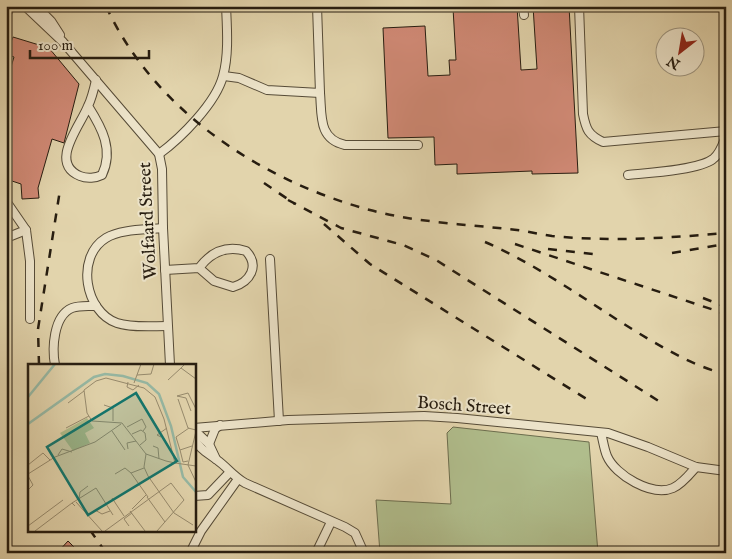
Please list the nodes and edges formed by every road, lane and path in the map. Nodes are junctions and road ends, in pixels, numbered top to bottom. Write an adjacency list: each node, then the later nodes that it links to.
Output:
1 (11, 6): 9 (street)
2 (25, 6): 12 (street, Wolfaard Street)
3 (36, 6): 12 (street)
4 (226, 6): 13 (street)
5 (316, 6): 15 (street)
6 (523, 6): 10 (street)
7 (580, 6): 17 (street)
8 (724, 6): 11 (street)
9 (6, 15)
10 (524, 15)
11 (726, 20)
12 (63, 42): 14 (street, Wolfaard Street)
13 (224, 76): 15 (street); 20 (street)
14 (96, 80): 16 (street); 20 (street, Wolfaard Street)
15 (320, 93): 19 (street)
16 (88, 106): 16 (street)
17 (726, 131)
18 (726, 136): 21 (street)
19 (418, 145)
20 (159, 154): 23 (street, Wolfaard Street)
21 (628, 175)
22 (6, 201): 24 (street)
23 (163, 228): 28 (street, Wolfaard Street); 29 (street)
24 (26, 230): 25 (street); 30 (street)
25 (6, 238)
26 (270, 260): 34 (street)
27 (199, 268): 27 (street); 28 (street)
28 (165, 270): 31 (street, Wolfaard Street)
29 (96, 306): 31 (street); 32 (street)
30 (30, 319)
31 (168, 326): 33 (street, Wolfaard Street)
32 (55, 364)
33 (170, 364)
34 (278, 421): 35 (street, Bosch Street); 38 (street, Bosch Street)
35 (220, 425): 36 (street, Bosch Street); 40 (street)
36 (195, 429)
37 (195, 430): 40 (street)
38 (601, 433): 42 (street, Bosch Street); 42 (street)
39 (195, 439): 41 (street)
40 (209, 444): 41 (street)
41 (216, 459): 44 (street)
42 (696, 467): 43 (street, Bosch Street)
43 (726, 471)
44 (229, 473): 45 (street); 46 (street)
45 (238, 479): 47 (street); 48 (street)
46 (195, 496)
47 (331, 522): 49 (street); 50 (street)
48 (190, 553)
49 (316, 553)
50 (364, 553)

